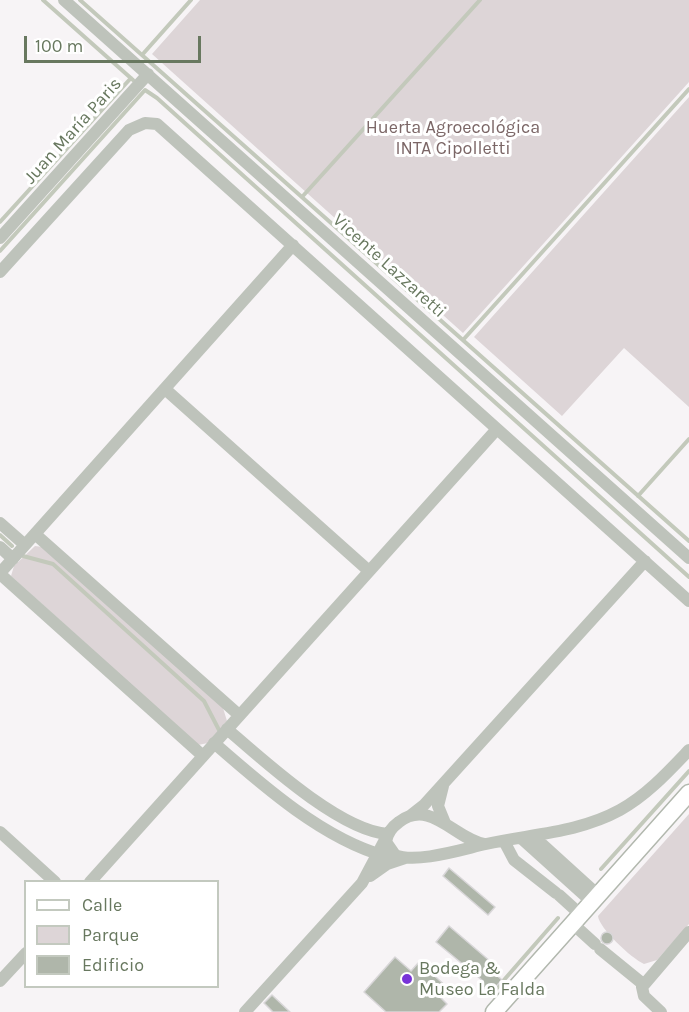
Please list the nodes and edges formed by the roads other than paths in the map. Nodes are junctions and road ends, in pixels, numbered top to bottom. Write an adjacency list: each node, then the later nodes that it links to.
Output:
1 (64, 0): 2 (street, Vicente Lazzaretti)
2 (148, 75): 3 (street, Juan María Paris); 12 (street, Vicente Lazzaretti)
3 (0, 238)
4 (293, 245): 5 (street); 6 (street); 7 (street)
5 (0, 272)
6 (165, 389): 9 (street); 15 (street)
7 (497, 429): 14 (street); 15 (street)
8 (0, 523): 10 (street)
9 (35, 534): 10 (street); 18 (street)
10 (25, 545): 13 (street)
11 (0, 547): 13 (street)
12 (689, 558)
13 (13, 559): 16 (street)
14 (645, 561): 17 (street); 23 (street)
15 (369, 571): 18 (street)
16 (0, 574): 22 (street)
17 (689, 601)
18 (239, 715): 19 (street)
19 (227, 729): 20 (street); 28 (street)
20 (214, 743): 22 (street); 32 (street)
21 (689, 750): 29 (street)
22 (203, 756): 35 (street)
23 (447, 780): 25 (street); 26 (street)
24 (689, 793): 37 (main road)
25 (407, 818): 26 (street); 28 (street)
26 (447, 824): 31 (street)
27 (0, 832): 34 (street)
28 (388, 834): 32 (street); 33 (street)
29 (527, 837): 30 (street); 37 (street)
30 (504, 841): 31 (street); 38 (street)
31 (484, 844): 33 (street)
32 (378, 854): 33 (street); 36 (street)
33 (404, 857): 36 (street)
34 (53, 880)
35 (92, 880)
36 (358, 887): 43 (street)
37 (595, 898): 38 (main road)
38 (577, 919): 42 (street); 44 (main road)
39 (689, 932): 42 (street)
40 (24, 955): 41 (street)
41 (0, 981)
42 (643, 984): 45 (street)
43 (245, 1012)
44 (494, 1012)
45 (661, 1012)

